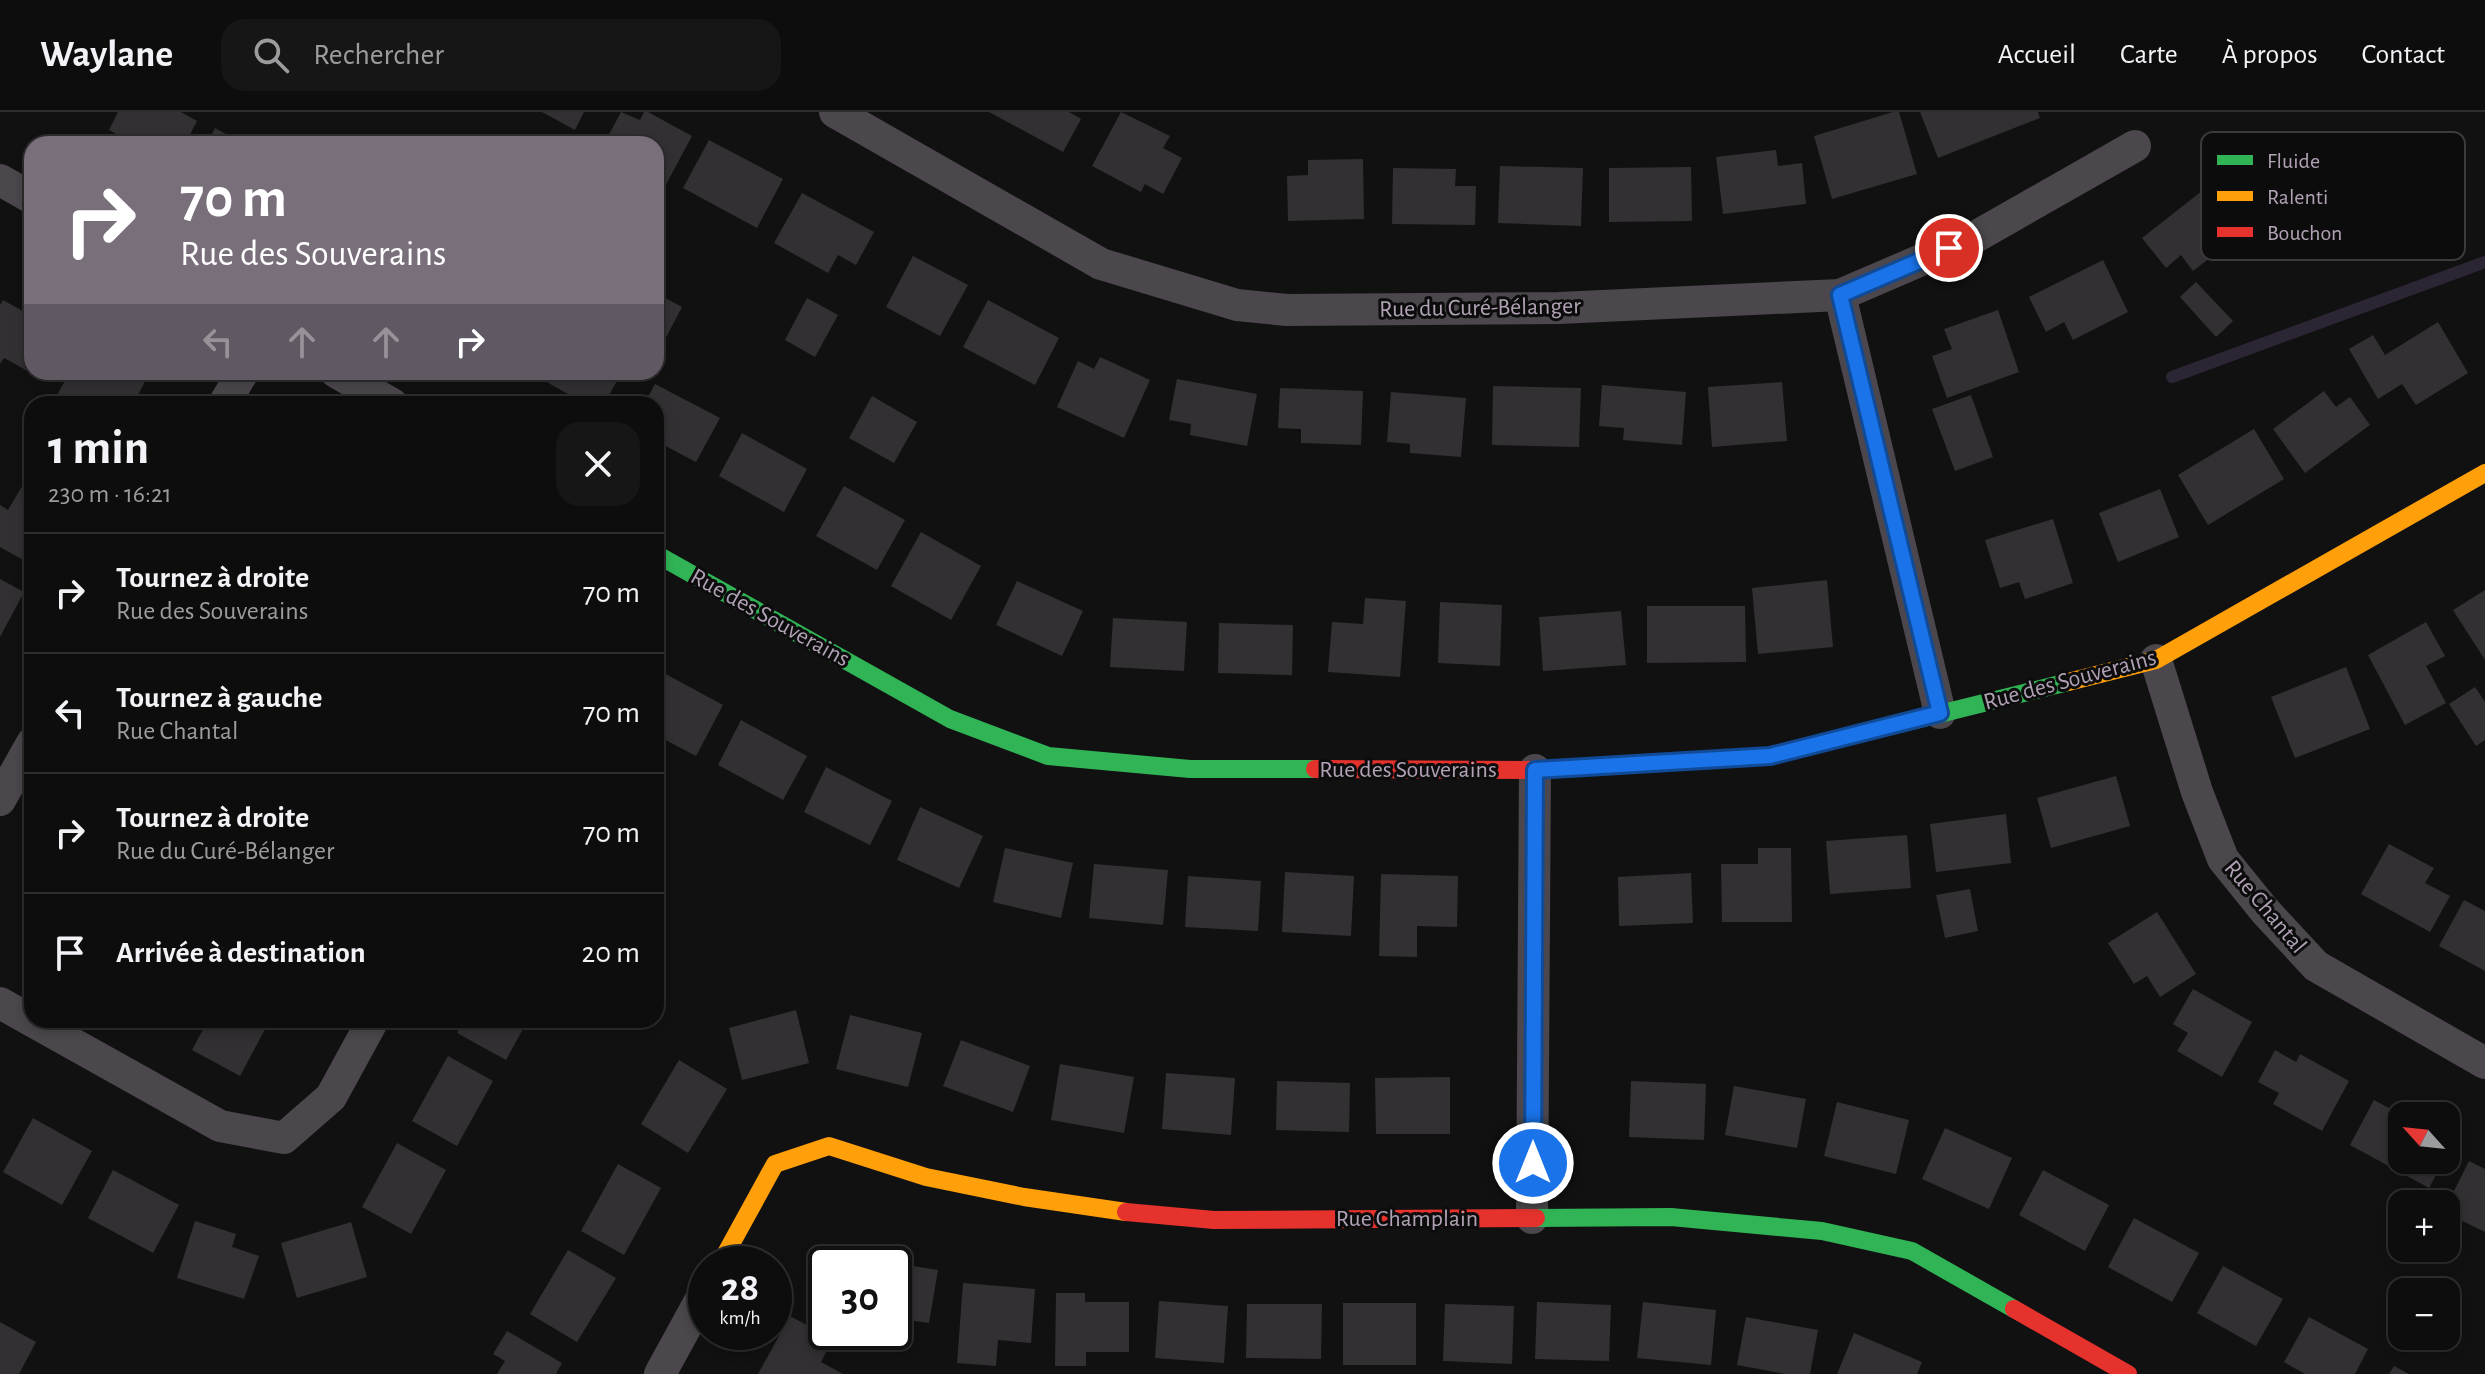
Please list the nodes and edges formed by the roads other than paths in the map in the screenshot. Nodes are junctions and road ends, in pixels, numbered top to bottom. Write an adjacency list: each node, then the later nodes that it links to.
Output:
1 (835, 112): 5 (street, Rue du Curé-Bélanger)
2 (2135, 146): 5 (street, Rue du Curé-Bélanger)
3 (0, 180): 4 (street)
4 (24, 194)
5 (1840, 295): 11 (street)
6 (350, 380): 7 (street)
7 (378, 396)
8 (2485, 473): 10 (street, Rue des Souverains)
9 (664, 558): 13 (street, Rue des Souverains)
10 (2156, 660): 11 (street, Rue des Souverains); 19 (street, Rue Chantal)
11 (1940, 713): 13 (street, Rue des Souverains)
12 (24, 757): 14 (street)
13 (1535, 770): 20 (street)
14 (0, 800)
15 (0, 1003): 16 (street)
16 (24, 1016)
17 (45, 1028): 18 (street)
18 (369, 1028)
19 (2485, 1063)
20 (1532, 1218): 21 (street, Rue Champlain); 24 (street, Rue Champlain)
21 (730, 1246)
22 (688, 1323): 23 (street)
23 (660, 1374)
24 (2128, 1374)

